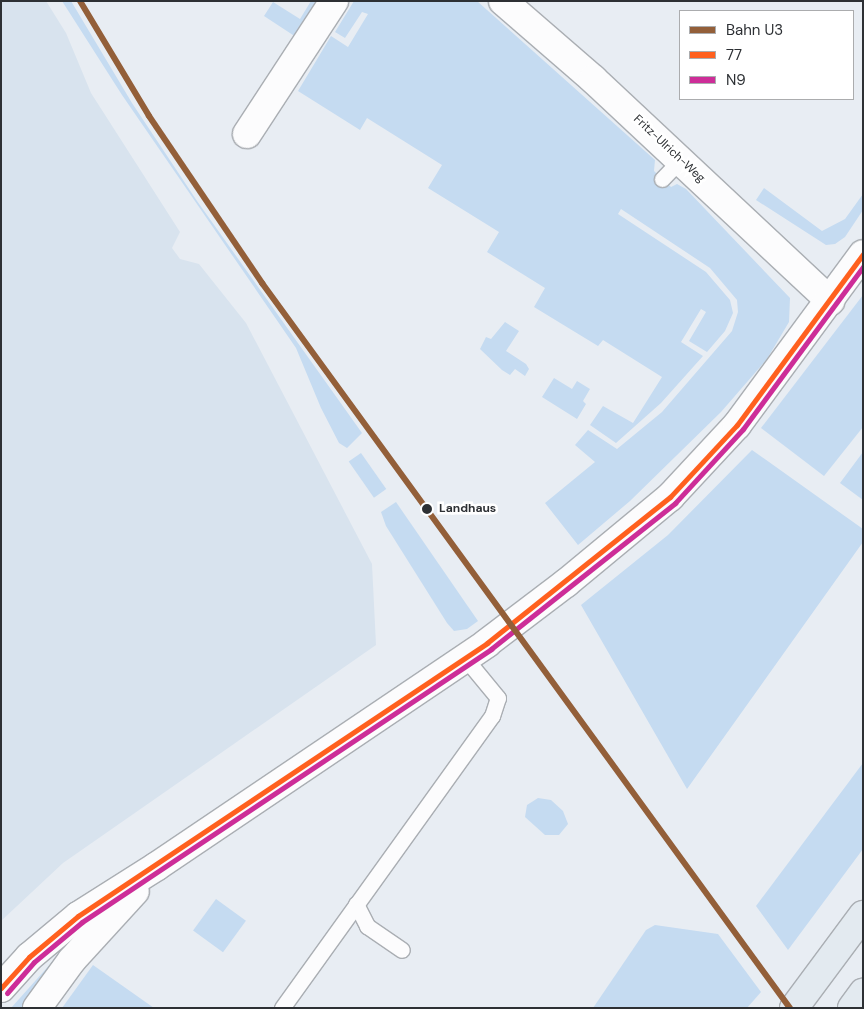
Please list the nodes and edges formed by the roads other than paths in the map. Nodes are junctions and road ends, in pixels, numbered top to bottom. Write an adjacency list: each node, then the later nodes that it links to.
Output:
1 (334, 1): 3 (street)
2 (504, 1): 4 (street, Fritz-Ulrich-Weg)
3 (247, 134)
4 (681, 159): 5 (lane); 7 (street, Fritz-Ulrich-Weg)
5 (662, 179)
6 (863, 254): 7 (street)
7 (830, 301): 8 (street)
8 (465, 658): 9 (street); 10 (lane)
9 (158, 866): 13 (street); 15 (street)
10 (356, 904): 12 (lane); 16 (lane)
11 (863, 916): 17 (highway)
12 (402, 950)
13 (1, 988)
14 (863, 993): 18 (highway)
15 (37, 1008)
16 (282, 1008)
17 (794, 1008)
18 (852, 1008)

